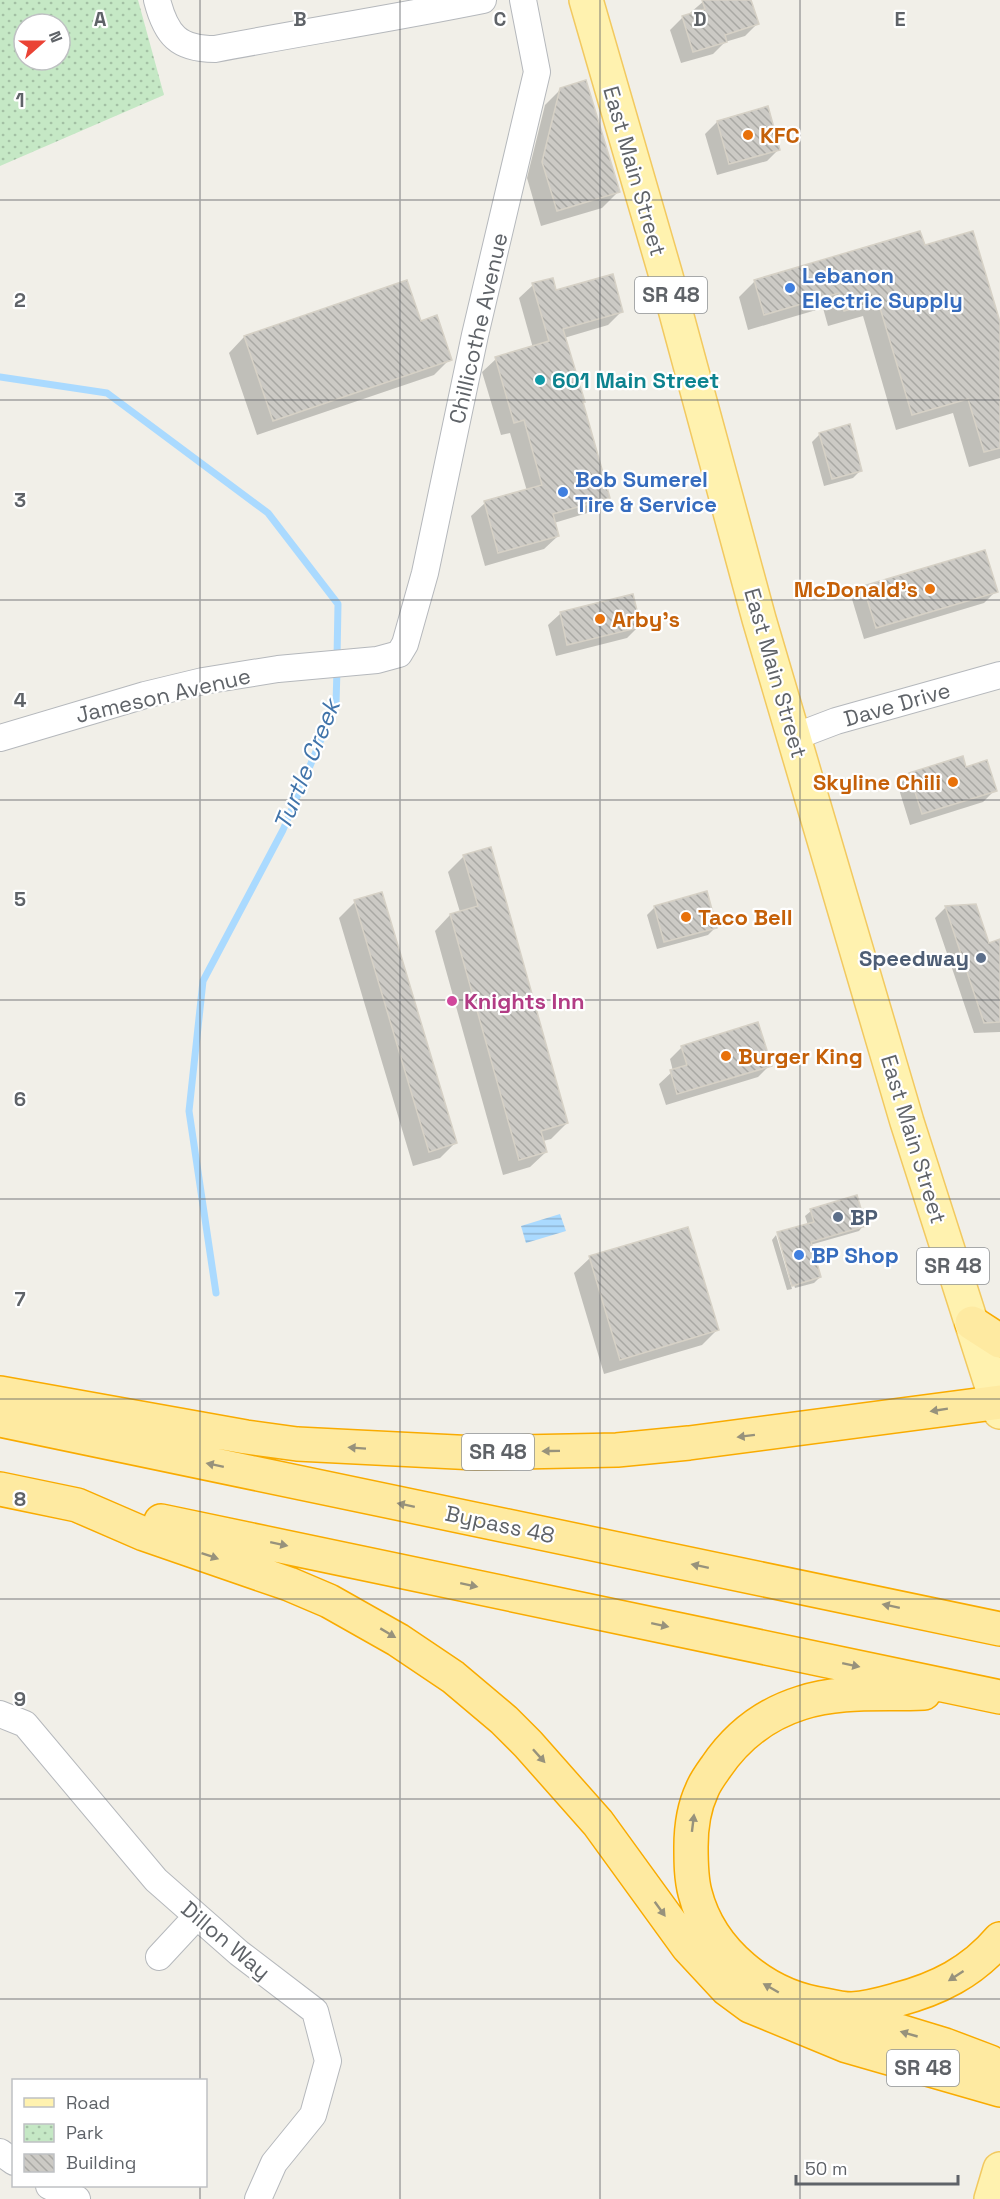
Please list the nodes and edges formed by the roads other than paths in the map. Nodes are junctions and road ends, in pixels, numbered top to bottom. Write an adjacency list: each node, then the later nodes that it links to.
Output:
1 (158, 0): 2 (street)
2 (483, 0)
3 (523, 0): 5 (street, Chillicothe Avenue)
4 (586, 0): 7 (main road, East Main Street / SR 48)
5 (399, 654): 8 (street, Jameson Avenue)
6 (1000, 675): 7 (street, Dave Drive)
7 (794, 737): 9 (main road, East Main Street / SR 48)
8 (0, 738)
9 (972, 1323): 10 (highway); 12 (main road, East Main Street / SR 48)
10 (1000, 1341)
11 (0, 1393): 12 (highway, SR 48, one-way to 11)
12 (999, 1405)
13 (0, 1420): 16 (highway, Bypass 48, one-way to 13)
14 (0, 1489): 15 (highway, SR 48)
15 (77, 1505): 17 (highway, one-way to 17); 24 (highway, SR 48, one-way to 24)
16 (1000, 1629)
17 (987, 1694): 22 (highway, one-way to 17)
18 (0, 1714): 19 (street, Dillon Way)
19 (197, 1916): 21 (street); 28 (street, Dillon Way)
20 (1000, 1938): 22 (highway, one-way to 22)
21 (159, 1957)
22 (810, 2003): 23 (highway, one-way to 22)
23 (1000, 2073)
24 (1000, 2090)
25 (1000, 2169): 29 (main road)
26 (51, 2187): 27 (street)
27 (77, 2199)
28 (258, 2199)
29 (991, 2199)

